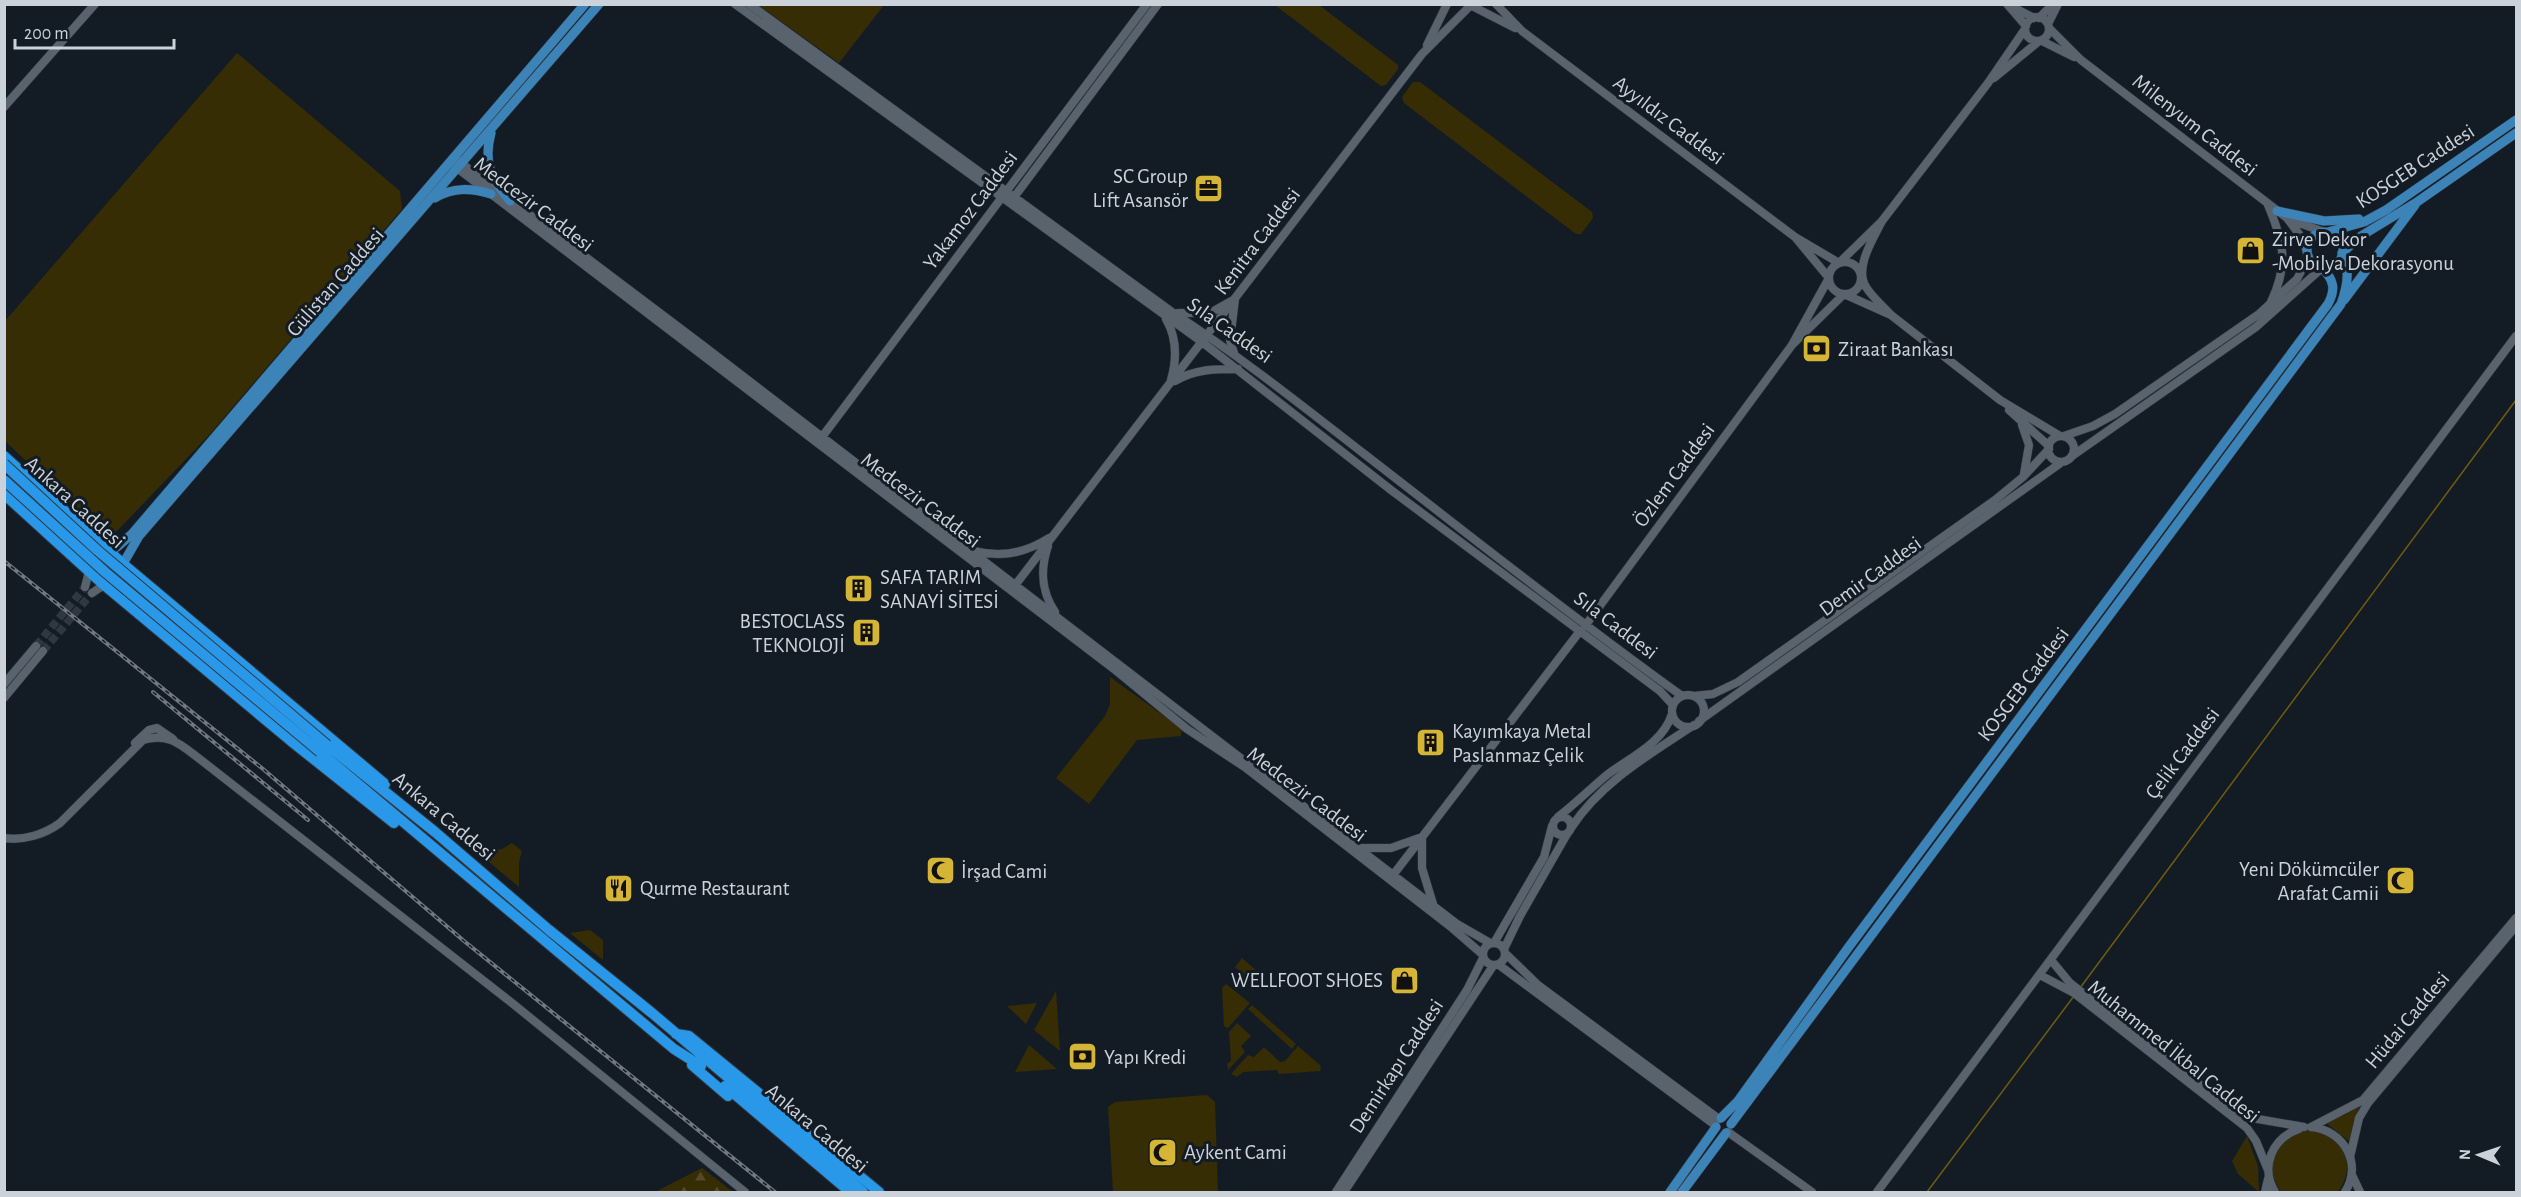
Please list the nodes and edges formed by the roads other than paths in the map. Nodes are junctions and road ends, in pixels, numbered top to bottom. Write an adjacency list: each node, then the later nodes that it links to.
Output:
1 (95, 4): 23 (street)
2 (585, 4): 27 (main road, Gülistan Caddesi)
3 (599, 4): 25 (main road, Gülistan Caddesi)
4 (735, 4): 31 (street)
5 (749, 4): 28 (street, Sıla Caddesi)
6 (1147, 4): 28 (street, Yakamoz Caddesi)
7 (1158, 4): 30 (street, Yakamoz Caddesi)
8 (1447, 4): 20 (street)
9 (1460, 4): 14 (street, Ayyıldız Caddesi)
10 (1496, 4): 18 (street, Ayyıldız Caddesi)
11 (2008, 4): 15 (street); 17 (street)
12 (2053, 4): 15 (street)
13 (2058, 4): 16 (street)
14 (1474, 6): 18 (street, Ayyıldız Caddesi); 20 (street)
15 (2037, 18): 16 (street); 17 (street)
16 (2049, 26): 19 (street); 21 (street)
17 (2026, 28): 19 (street); 22 (street)
18 (1522, 31): 42 (street, Ayyıldız Caddesi)
19 (2040, 41): 21 (street); 22 (street)
20 (1422, 54): 50 (street, Kenitra Caddesi)
21 (2081, 60): 36 (street, Milenyum Caddesi)
22 (1988, 83): 40 (street)
23 (4, 107)
24 (2517, 120): 38 (main road, KOSGEB Caddesi)
25 (492, 129): 27 (main road, Gülistan Caddesi); 32 (main road)
26 (2517, 133): 34 (main road, KOSGEB Caddesi)
27 (456, 163): 29 (street, Medcezir Caddesi); 32 (street, Medcezir Caddesi); 33 (main road, Gülistan Caddesi); 76 (main road, Gülistan Caddesi)
28 (1007, 190): 30 (street, Sıla Caddesi); 31 (street, Yakamoz Caddesi)
29 (491, 194): 33 (main road); 81 (street, Medcezir Caddesi)
30 (1015, 196): 35 (street, Yakamoz Caddesi); 53 (street, Sıla Caddesi)
31 (1001, 198): 35 (street); 65 (street, Yakamoz Caddesi)
32 (510, 201): 65 (street, Medcezir Caddesi)
33 (428, 202): 77 (main road, Gülistan Caddesi)
34 (2417, 202): 43 (main road, KOSGEB Caddesi); 51 (main road, KOSGEB Caddesi)
35 (1009, 204): 53 (street)
36 (2267, 204): 37 (street, Milenyum Caddesi); 52 (street)
37 (2277, 211): 38 (main road); 39 (street, Milenyum Caddesi)
38 (2376, 216): 41 (main road, KOSGEB Caddesi)
39 (2287, 218): 41 (street, Milenyum Caddesi); 44 (street, Milenyum Caddesi)
40 (1882, 222): 45 (street); 47 (street)
41 (2326, 232): 43 (main road); 44 (main road)
42 (1795, 237): 45 (street, Ayyıldız Caddesi); 48 (street, Ayyıldız Caddesi)
43 (2342, 253): 46 (main road); 51 (main road, KOSGEB Caddesi)
44 (2307, 254): 46 (main road); 52 (street)
45 (1839, 263): 47 (street); 48 (street)
46 (2322, 268): 68 (street); 115 (main road, KOSGEB Caddesi)
47 (1861, 275): 49 (street); 54 (street)
48 (1829, 278): 49 (street); 58 (street, Özlem Caddesi)
49 (1844, 294): 54 (street); 58 (street, Özlem Caddesi)
50 (1235, 300): 53 (street); 55 (street, Kenitra Caddesi); 59 (street)
51 (2341, 304): 117 (main road, KOSGEB Caddesi)
52 (2270, 305): 64 (street)
53 (1168, 313): 55 (street, Sıla Caddesi); 57 (street); 61 (street)
54 (1891, 315): 62 (street)
55 (1208, 335): 57 (street, Kenitra Caddesi); 59 (street, Sıla Caddesi)
56 (2517, 336): 108 (street, Çelik Caddesi)
57 (1202, 342): 60 (street); 61 (street, Kenitra Caddesi)
58 (1792, 345): 84 (street, Özlem Caddesi)
59 (1234, 353): 84 (street, Sıla Caddesi)
60 (1238, 369): 61 (street); 84 (street)
61 (1169, 384): 74 (street, Kenitra Caddesi)
62 (2000, 400): 63 (street); 64 (street)
63 (2018, 418): 66 (street); 71 (street)
64 (2062, 436): 66 (street); 68 (street)
65 (822, 437): 75 (street, Medcezir Caddesi)
66 (2049, 447): 69 (street); 71 (street, Demir Caddesi)
67 (4, 456): 76 (highway)
68 (2072, 456): 69 (street)
69 (2062, 462): 91 (street, Demir Caddesi)
70 (4, 464): 92 (highway, Ankara Caddesi, bridge)
71 (2023, 477): 87 (street, Demir Caddesi)
72 (4, 480): 92 (highway, Ankara Caddesi, bridge)
73 (4, 494): 78 (highway)
74 (1053, 536): 75 (street); 81 (street, Kenitra Caddesi); 83 (street)
75 (970, 550): 81 (street, Medcezir Caddesi)
76 (108, 551): 77 (highway); 78 (main road, Gülistan Caddesi)
77 (122, 563): 79 (main road, Gülistan Caddesi); 96 (highway)
78 (89, 572): 79 (highway); 80 (street)
79 (104, 585): 82 (street); 100 (highway)
80 (86, 587)
81 (1013, 588): 83 (street, Medcezir Caddesi); 101 (street, Medcezir Caddesi)
82 (92, 593)
83 (1059, 618): 99 (street, Medcezir Caddesi)
84 (1582, 628): 86 (street, Sıla Caddesi); 89 (street); 97 (street, Özlem Caddesi)
85 (4, 684): 88 (street)
86 (1682, 696): 87 (street); 89 (street)
87 (1694, 696): 91 (street)
88 (4, 698)
89 (1673, 705): 90 (street)
90 (1672, 714): 91 (street); 93 (street)
91 (1697, 723): 95 (street, Demir Caddesi)
92 (323, 748): 96 (highway, Ankara Caddesi); 100 (highway, Ankara Caddesi)
93 (1558, 817): 94 (street); 95 (street)
94 (1552, 826): 95 (street); 105 (street)
95 (1569, 831): 106 (street)
96 (435, 832): 113 (highway, Ankara Caddesi)
97 (1422, 837): 99 (street); 101 (street, Özlem Caddesi); 102 (street)
98 (4, 838): 121 (street)
99 (1359, 848): 101 (street, Medcezir Caddesi)
100 (462, 871): 114 (highway, Ankara Caddesi)
101 (1391, 877): 102 (street, Medcezir Caddesi); 107 (street, Medcezir Caddesi)
102 (1434, 906): 105 (street, Medcezir Caddesi)
103 (2517, 918): 116 (street, Hüdai Caddesi)
104 (2517, 926): 118 (street, Hüdai Caddesi)
105 (1492, 943): 106 (street); 107 (street)
106 (1505, 951): 109 (street); 115 (street)
107 (1483, 956): 109 (street); 126 (street, Demirkapı Caddesi)
108 (2051, 960): 110 (street, Çelik Caddesi); 111 (street, Muhammed İkbal Caddesi)
109 (1496, 965): 115 (street); 127 (street, Demirkapı Caddesi)
110 (2040, 975): 111 (street, Muhammed İkbal Caddesi); 131 (street, Çelik Caddesi)
111 (2068, 986): 112 (street, Muhammed İkbal Caddesi)
112 (2087, 1000): 116 (street, Muhammed İkbal Caddesi); 119 (street, Muhammed İkbal Caddesi)
113 (676, 1034): 124 (highway, Ankara Caddesi); 125 (highway)
114 (674, 1049): 122 (highway); 123 (highway, Ankara Caddesi)
115 (1718, 1122): 117 (main road); 117 (main road); 128 (main road, KOSGEB Caddesi)
116 (2308, 1127): 118 (street, Muhammed İkbal Caddesi); 119 (street, Hüdai Caddesi)
117 (1728, 1130): 129 (main road, KOSGEB Caddesi); 130 (street)
118 (2350, 1157): 120 (street)
119 (2268, 1172): 132 (street); 133 (street, Muhammed İkbal Caddesi)
120 (2352, 1174): 134 (street); 135 (street)
121 (745, 1192)
122 (839, 1192)
123 (850, 1192)
124 (863, 1192)
125 (879, 1192)
126 (1336, 1192)
127 (1344, 1192)
128 (1670, 1192)
129 (1682, 1192)
130 (1812, 1192)
131 (1877, 1192)
132 (2265, 1192)
133 (2275, 1192)
134 (2345, 1192)
135 (2360, 1192)

